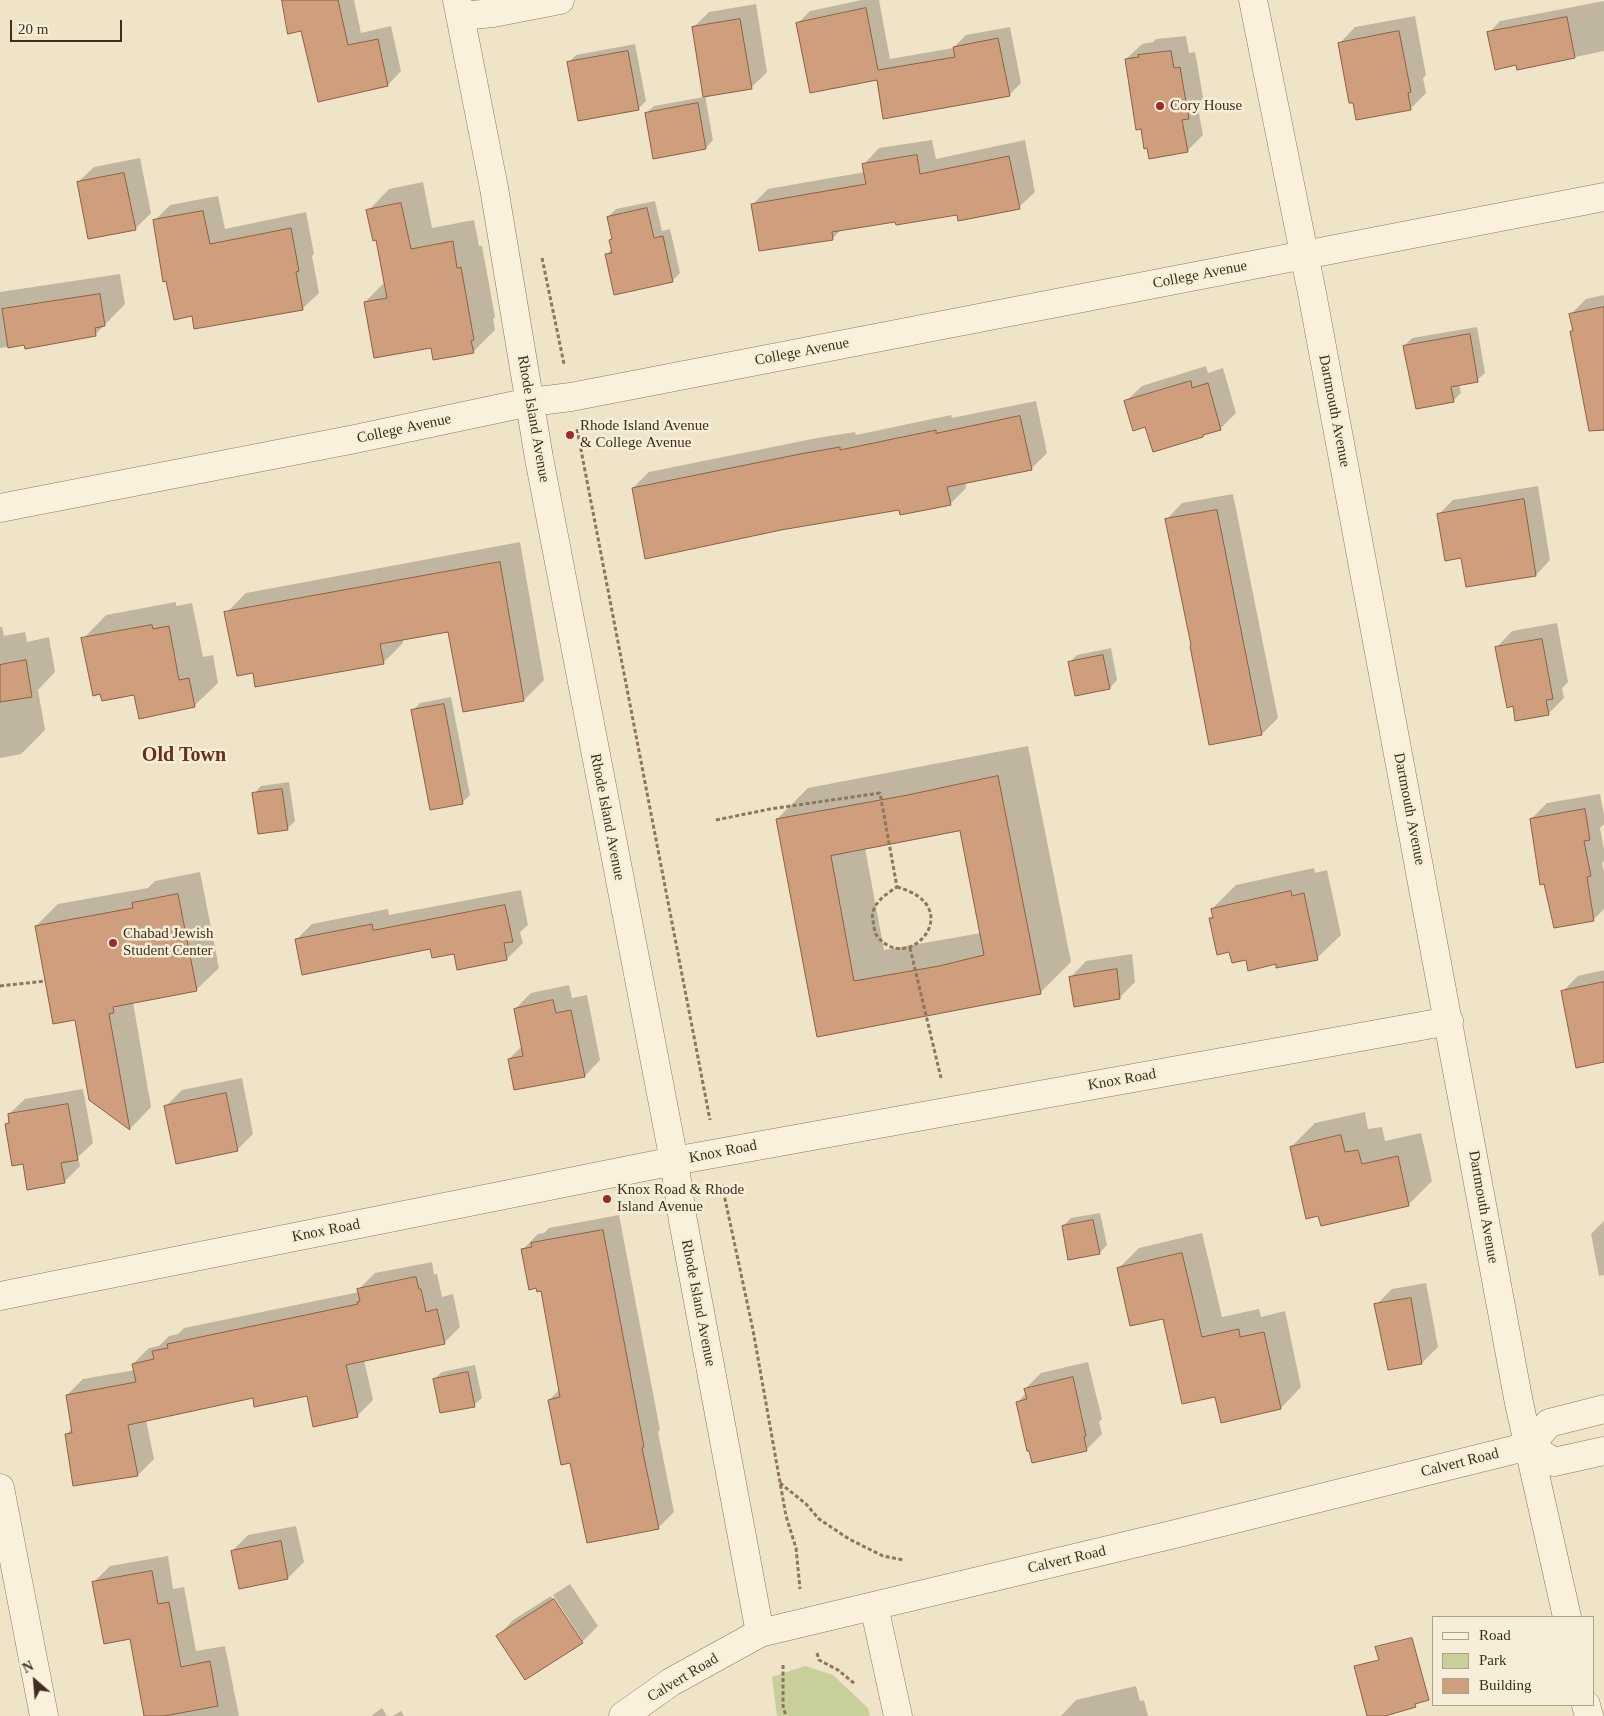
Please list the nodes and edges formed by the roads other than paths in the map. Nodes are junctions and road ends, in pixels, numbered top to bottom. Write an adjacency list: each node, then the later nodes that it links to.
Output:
1 (560, 0): 3 (street)
2 (1253, 0): 5 (street, Dartmouth Avenue)
3 (459, 8): 6 (street, Rhode Island Avenue)
4 (1604, 196): 5 (street, College Avenue)
5 (1304, 255): 6 (street, College Avenue); 8 (street, Dartmouth Avenue)
6 (530, 402): 7 (street, College Avenue); 9 (street, Rhode Island Avenue)
7 (0, 508)
8 (1449, 1021): 9 (street, Knox Road); 12 (street, Dartmouth Avenue)
9 (674, 1161): 10 (street, Knox Road); 17 (street, Rhode Island Avenue)
10 (0, 1296)
11 (1604, 1409): 12 (street)
12 (1529, 1446): 13 (street); 15 (street, Calvert Road); 16 (street, Dartmouth Avenue)
13 (1604, 1450)
14 (0, 1488): 18 (street)
15 (874, 1606): 17 (street, Calvert Road); 20 (street)
16 (1567, 1616)
17 (760, 1633): 19 (street, Calvert Road)
18 (44, 1716)
19 (623, 1716)
20 (898, 1716)

